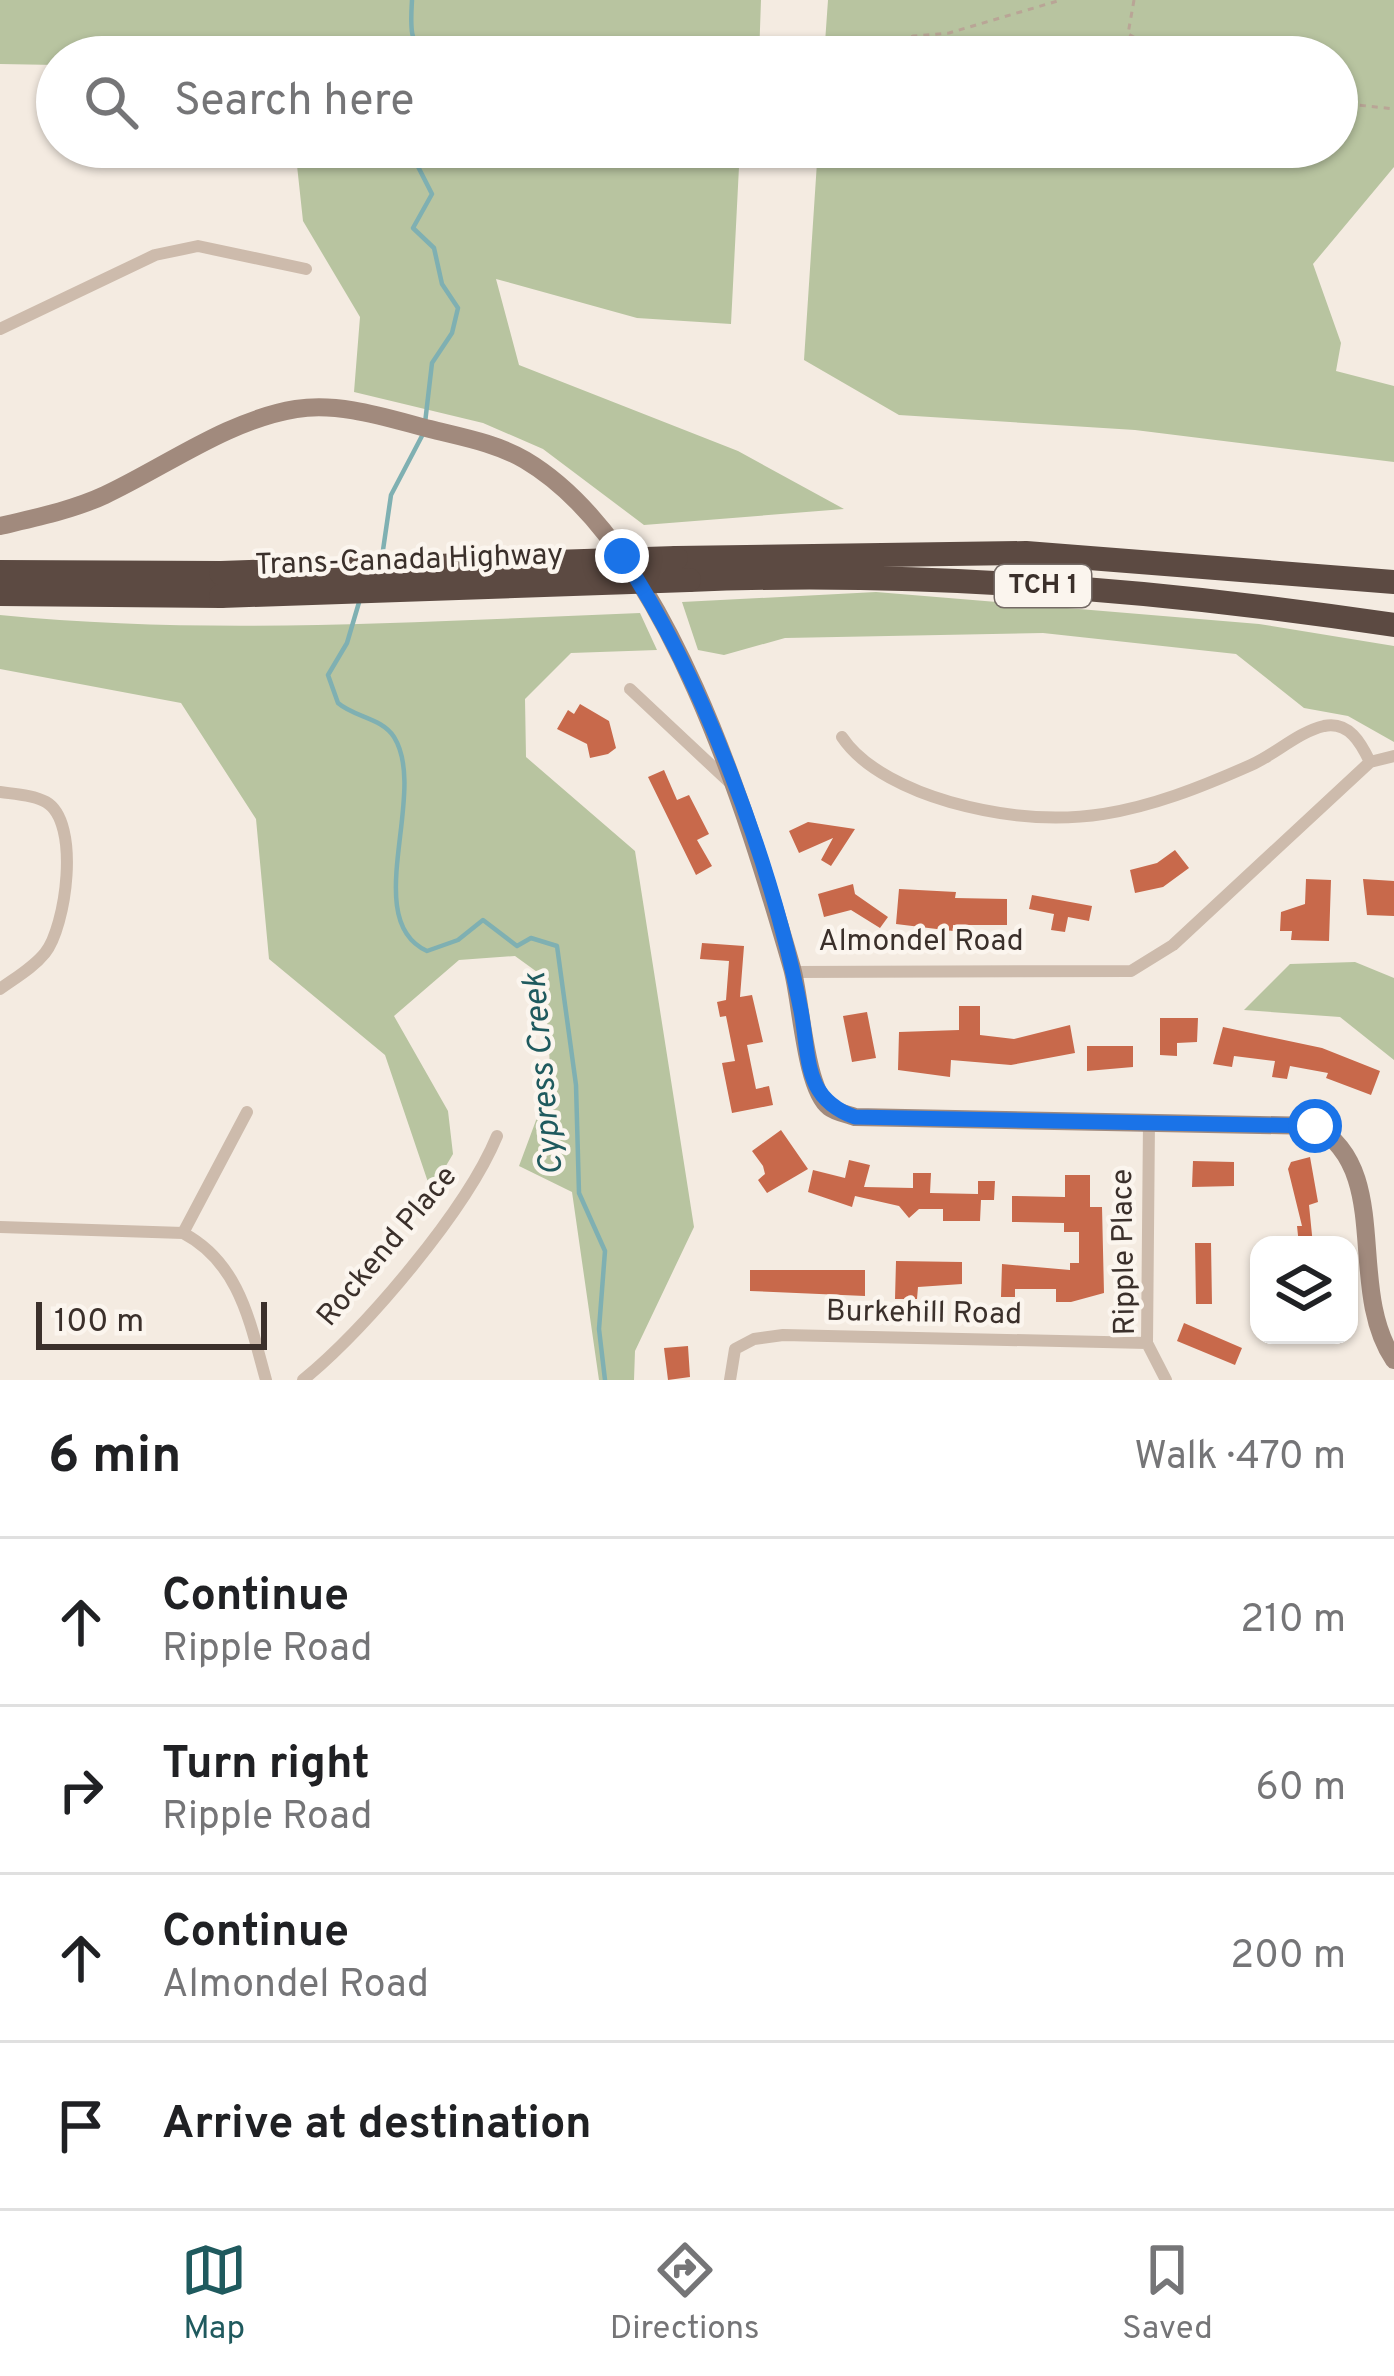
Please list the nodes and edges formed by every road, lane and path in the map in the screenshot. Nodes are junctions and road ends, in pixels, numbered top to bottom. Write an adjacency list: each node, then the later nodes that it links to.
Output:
1 (1060, 0): 3 (path)
2 (1134, 0): 4 (path)
3 (913, 36)
4 (1132, 36)
5 (1358, 105): 6 (path)
6 (1394, 109)
7 (306, 269): 8 (street)
8 (0, 329)
9 (0, 526): 19 (street, Almondel Road)
10 (0, 572): 12 (highway, Trans-Canada Highway / TCH 1)
11 (1394, 583): 12 (highway, Trans-Canada Highway / TCH 1, bridge)
12 (221, 585): 13 (highway, Trans-Canada Highway / TCH 1); 14 (highway, Trans-Canada Highway / TCH 1, bridge)
13 (0, 594)
14 (1394, 625)
15 (630, 689): 19 (street)
16 (842, 737): 18 (street)
17 (1394, 756): 18 (street, Almondel Road)
18 (1370, 762): 21 (street, Almondel Road)
19 (733, 786): 21 (street, Almondel Road)
20 (0, 792): 22 (street)
21 (793, 972): 24 (street)
22 (0, 989)
23 (248, 1112): 27 (street)
24 (1149, 1121): 28 (street, Ripple Place); 29 (street)
25 (497, 1136): 31 (street, Rockend Place)
26 (1, 1229): 27 (street)
27 (183, 1233): 30 (street)
28 (1147, 1343): 32 (street, Burkehill Road); 33 (street, Ripple Place)
29 (1394, 1360)
30 (266, 1380)
31 (303, 1380)
32 (730, 1380)
33 (1166, 1380)

